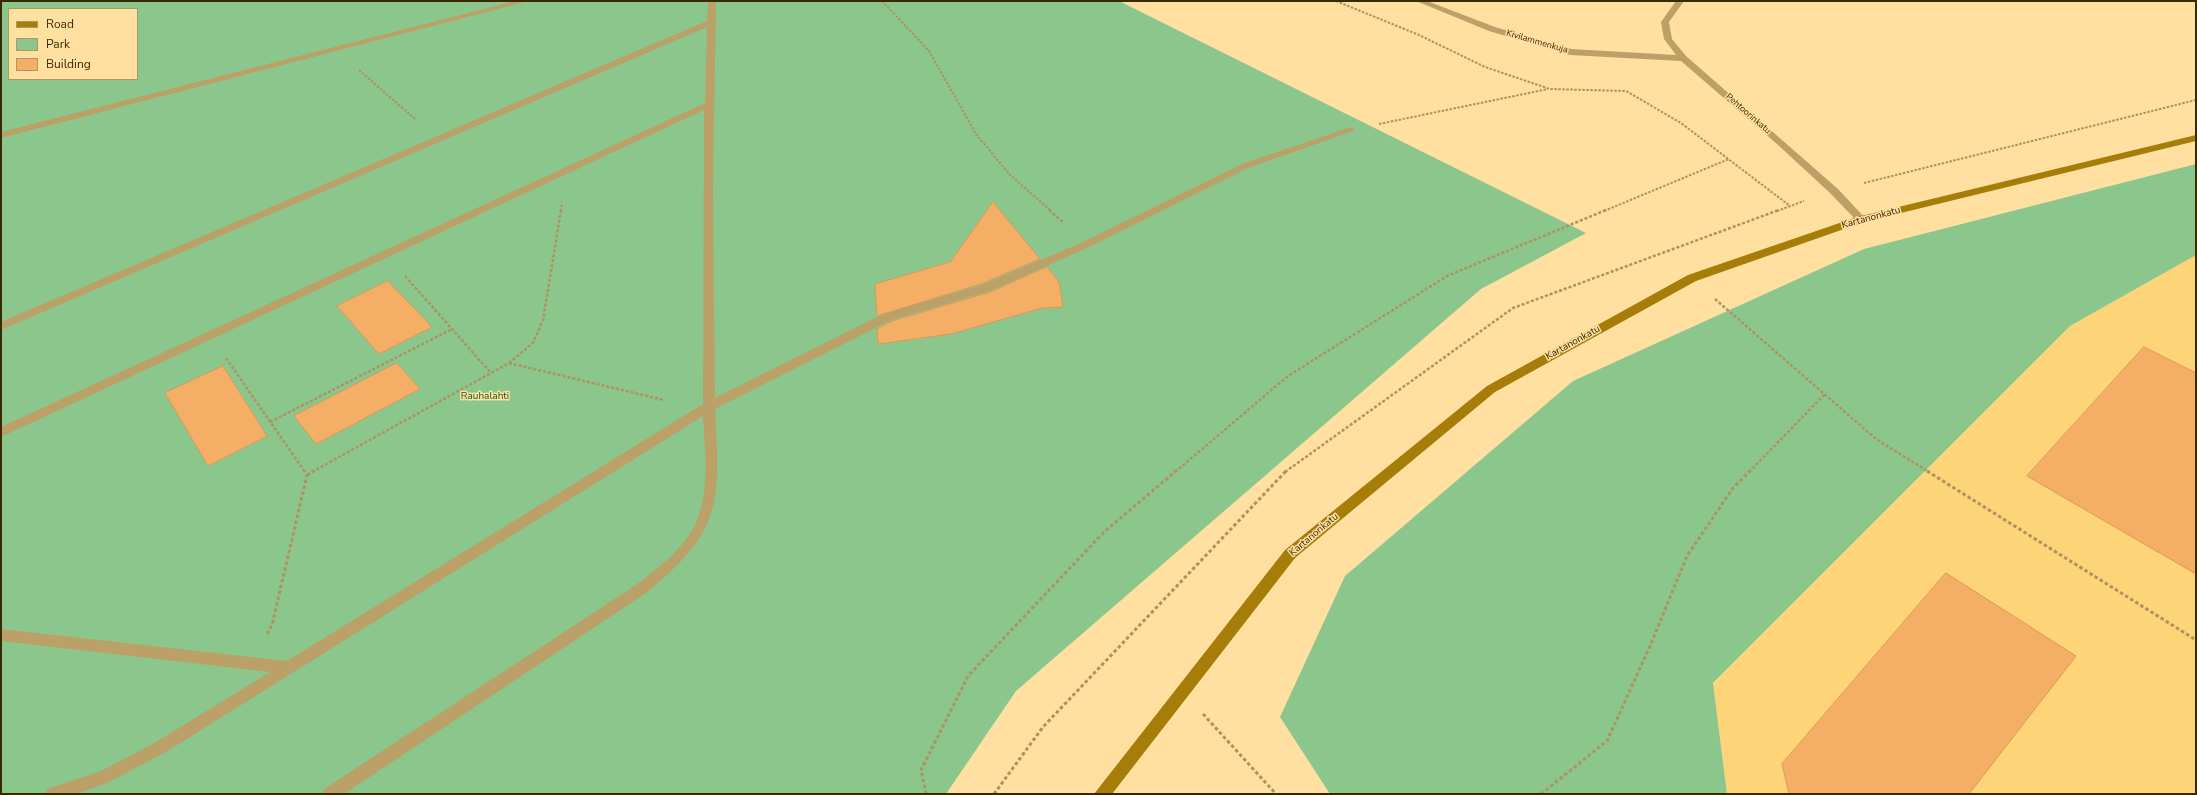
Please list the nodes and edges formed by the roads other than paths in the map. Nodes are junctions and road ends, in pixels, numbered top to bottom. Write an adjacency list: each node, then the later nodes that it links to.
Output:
1 (525, 1): 9 (street)
2 (712, 1): 5 (street)
3 (1420, 1): 6 (street, Kivilammenkuja)
4 (1680, 1): 6 (street, Pehtoorinkatu)
5 (712, 22): 7 (street); 12 (street)
6 (1684, 58): 11 (street, Pehtoorinkatu)
7 (708, 105): 13 (street); 14 (street)
8 (1351, 130): 13 (street)
9 (1, 135)
10 (2196, 138): 11 (street, Kartanonkatu)
11 (1861, 219): 19 (street, Kartanonkatu)
12 (1, 326)
13 (708, 407): 16 (street); 18 (street)
14 (1, 432)
15 (1, 635): 16 (street)
16 (286, 667): 17 (street)
17 (53, 794)
18 (330, 794)
19 (1102, 794)

